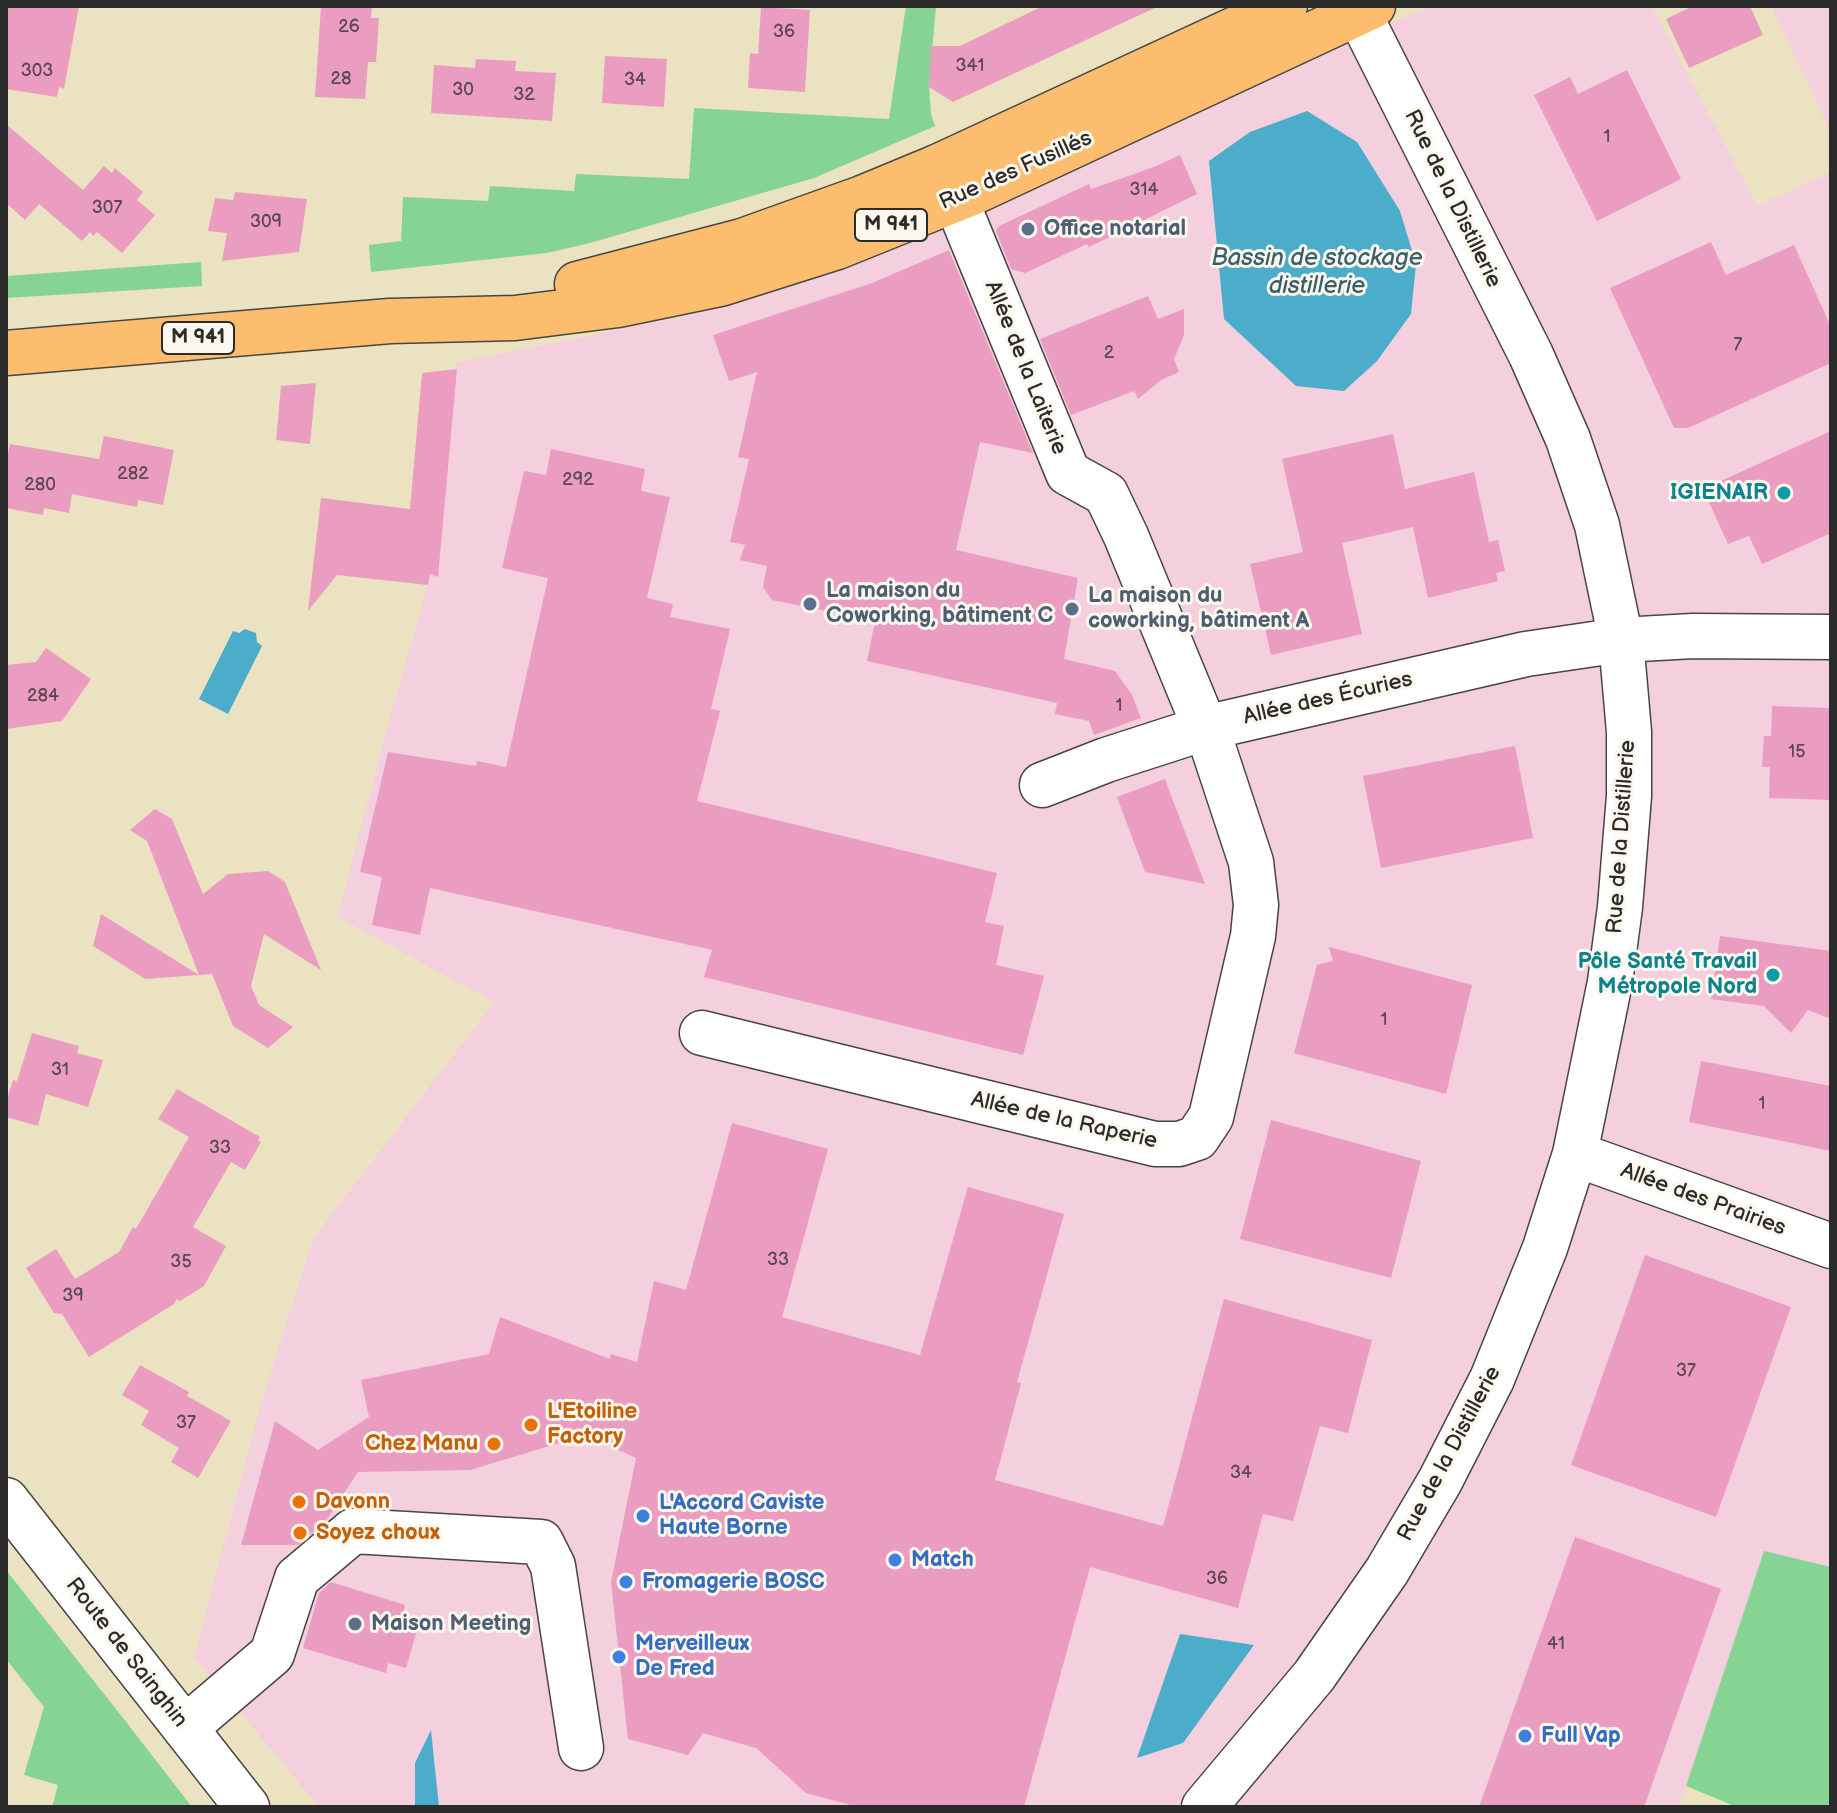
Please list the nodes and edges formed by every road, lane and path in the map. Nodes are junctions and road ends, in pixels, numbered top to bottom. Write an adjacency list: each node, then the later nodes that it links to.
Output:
1 (1285, 6): 3 (main road, Rue des Fusillés / M 941)
2 (1354, 10): 3 (main road, Rue des Fusillés / M 941); 6 (street, Rue de la Distillerie)
3 (946, 183): 4 (main road, Rue des Fusillés / M 941); 7 (street, Allée de la Laiterie)
4 (6, 353)
5 (1831, 637): 6 (street, Allée des Écuries)
6 (1621, 640): 7 (street, Allée des Écuries); 10 (street, Rue de la Distillerie)
7 (1205, 728): 8 (street, Allée des Écuries); 9 (street, Allée de la Raperie)
8 (1042, 785)
9 (702, 1033)
10 (1575, 1154): 11 (street, Allée des Prairies); 16 (street, Rue de la Distillerie)
11 (1831, 1246)
12 (6, 1500): 13 (street, Route de Sainghin)
13 (185, 1728): 14 (street); 15 (street, Route de Sainghin)
14 (581, 1748)
15 (247, 1807)
16 (1204, 1807)

